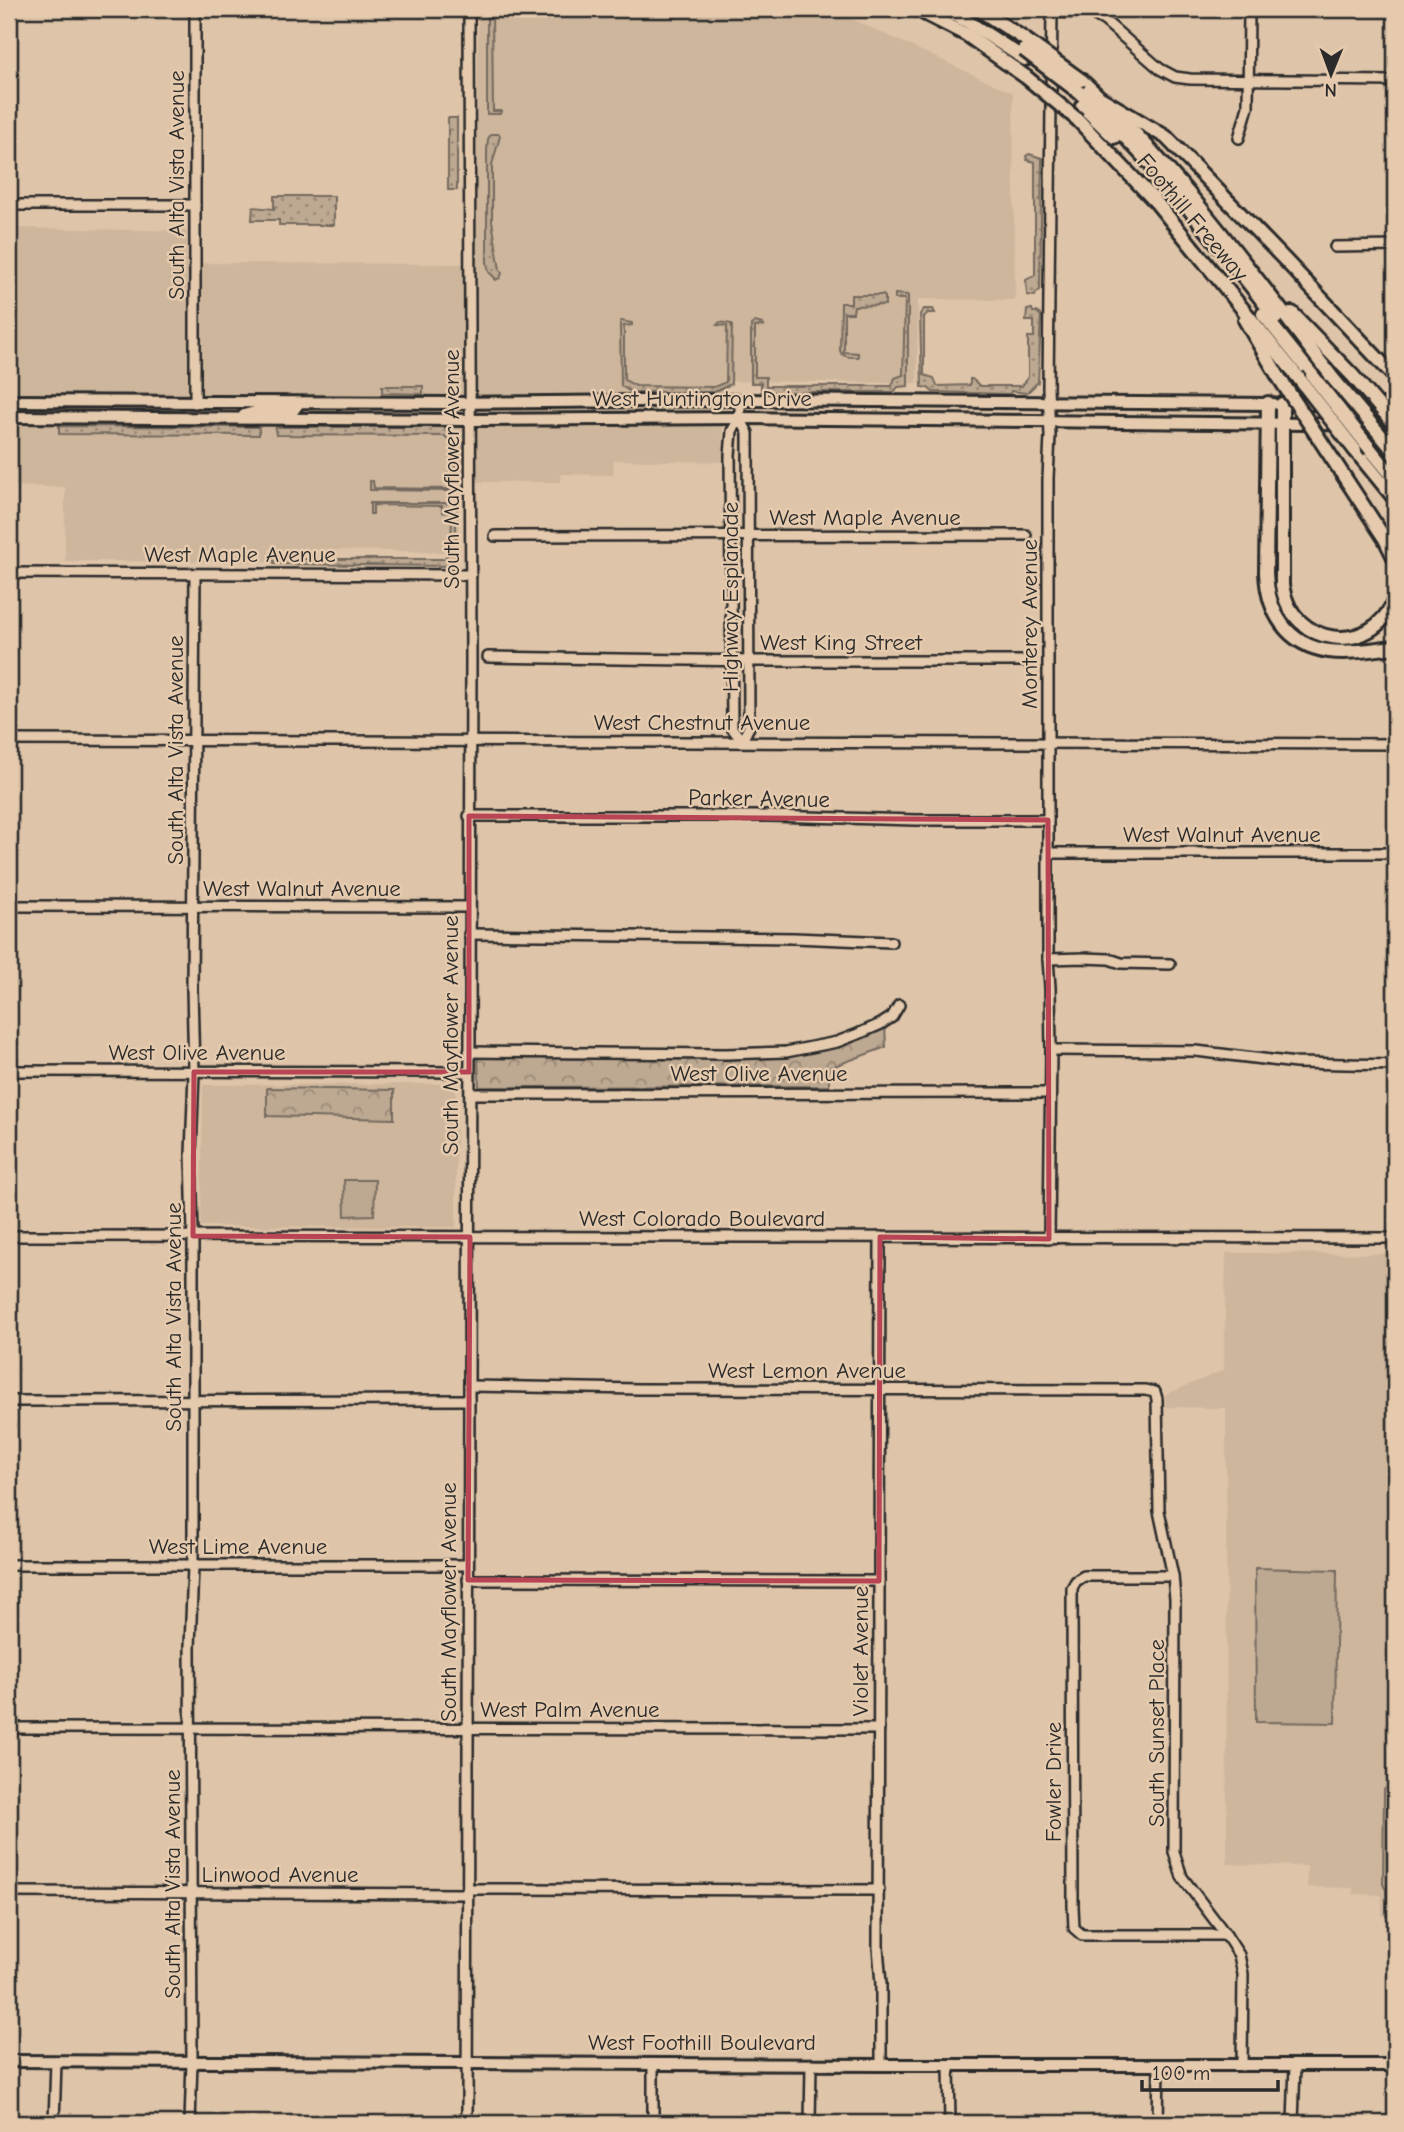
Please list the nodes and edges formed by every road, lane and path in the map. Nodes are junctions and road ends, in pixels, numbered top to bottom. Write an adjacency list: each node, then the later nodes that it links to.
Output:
1 (195, 9): 16 (street, South Alta Vista Avenue)
2 (469, 9): 25 (street, South Mayflower Avenue)
3 (916, 9): 20 (highway, Foothill Freeway, bridge)
4 (944, 9): 9 (highway)
5 (959, 9): 9 (highway)
6 (978, 9): 9 (highway, Foothill Freeway)
7 (1249, 9): 10 (street)
8 (1052, 10): 10 (street); 26 (street, Monterey Avenue)
9 (1024, 49): 12 (highway, Foothill Freeway, bridge); 12 (highway)
10 (1248, 80): 11 (street); 14 (street)
11 (1395, 81)
12 (1080, 92): 13 (highway, Foothill Freeway); 21 (highway)
13 (1102, 99): 19 (highway, Foothill Freeway); 22 (highway)
14 (1239, 138)
15 (9, 205): 16 (street)
16 (195, 205): 27 (street, South Alta Vista Avenue)
17 (1395, 246): 18 (street)
18 (1335, 247)
19 (1248, 268): 21 (highway, Foothill Freeway); 40 (highway, bridge)
20 (1227, 289): 44 (highway, Foothill Freeway, bridge); 49 (highway, bridge)
21 (1322, 376): 41 (highway, Foothill Freeway, bridge); 41 (highway, bridge)
22 (1395, 377)
23 (740, 400): 25 (main road, West Huntington Drive); 26 (main road, West Huntington Drive); 35 (street, Highway Esplanade)
24 (9, 401): 27 (main road, West Huntington Drive)
25 (470, 402): 28 (main road, West Huntington Drive); 36 (street, South Mayflower Avenue)
26 (1048, 402): 29 (main road, West Huntington Drive); 37 (street, Monterey Avenue)
27 (195, 403): 28 (main road, West Huntington Drive); 33 (main road)
28 (299, 403): 34 (main road)
29 (1268, 403): 30 (main road, West Huntington Drive); 38 (highway)
30 (1282, 404): 31 (main road, West Huntington Drive); 39 (highway)
31 (1395, 404)
32 (9, 417): 33 (main road, West Huntington Drive)
33 (137, 418): 34 (main road, West Huntington Drive)
34 (239, 418): 36 (main road, West Huntington Drive)
35 (740, 418): 36 (main road, West Huntington Drive); 37 (main road, West Huntington Drive); 47 (street, Highway Esplanade); 48 (street, Highway Esplanade)
36 (469, 420): 52 (street, South Mayflower Avenue)
37 (1050, 421): 38 (main road, West Huntington Drive); 63 (street, Monterey Avenue)
38 (1267, 422): 39 (main road, West Huntington Drive); 54 (highway)
39 (1282, 422): 40 (main road, West Huntington Drive); 53 (highway)
40 (1395, 425)
41 (1385, 451): 42 (highway); 43 (highway)
42 (1395, 469)
43 (1395, 480)
44 (1395, 499)
45 (1026, 535): 47 (street, West Maple Avenue)
46 (495, 536): 48 (street, West Maple Avenue)
47 (750, 536): 48 (street, West Maple Avenue); 57 (street, Highway Esplanade)
48 (731, 537): 56 (street, Highway Esplanade)
49 (1395, 559)
50 (9, 573): 51 (street, West Maple Avenue)
51 (195, 573): 52 (street, West Maple Avenue); 60 (street, South Alta Vista Avenue)
52 (471, 575): 61 (street, South Mayflower Avenue)
53 (1395, 599)
54 (1395, 647)
55 (488, 657): 56 (street, West King Street)
56 (731, 661): 57 (street, West King Street); 62 (street, Highway Esplanade)
57 (750, 661): 58 (street, West King Street); 62 (street, Highway Esplanade)
58 (1026, 661)
59 (9, 740): 60 (street, West Chestnut Avenue)
60 (194, 740): 61 (street, West Chestnut Avenue); 70 (street, South Alta Vista Avenue)
61 (470, 740): 62 (street, West Chestnut Avenue); 65 (street, South Mayflower Avenue)
62 (742, 741): 63 (street, West Chestnut Avenue)
63 (1049, 743): 64 (street, West Chestnut Avenue); 66 (street, Monterey Avenue)
64 (1395, 744)
65 (469, 816): 66 (street, Parker Avenue); 71 (street, South Mayflower Avenue)
66 (1048, 820): 67 (street, Monterey Avenue)
67 (1049, 853): 68 (street, West Walnut Avenue); 74 (street, Monterey Avenue)
68 (1395, 853)
69 (9, 906): 70 (street, West Walnut Avenue)
70 (193, 907): 71 (street, West Walnut Avenue); 81 (street, South Alta Vista Avenue)
71 (470, 907): 72 (street, South Mayflower Avenue)
72 (470, 934): 73 (street); 78 (street, South Mayflower Avenue)
73 (891, 942)
74 (1048, 959): 75 (street); 77 (street, Monterey Avenue)
75 (1170, 964)
76 (899, 1004): 78 (street, West Olive Avenue)
77 (1051, 1051): 79 (street); 83 (street, Monterey Avenue)
78 (469, 1052): 82 (street, South Mayflower Avenue)
79 (1395, 1065)
80 (9, 1071): 81 (street, West Olive Avenue)
81 (194, 1072): 82 (street, West Olive Avenue); 86 (street, South Alta Vista Avenue)
82 (469, 1072): 84 (street, South Mayflower Avenue)
83 (1049, 1093): 84 (street, West Olive Avenue); 90 (street, Monterey Avenue)
84 (470, 1094): 87 (street, South Mayflower Avenue)
85 (9, 1236): 86 (street, West Colorado Boulevard)
86 (193, 1236): 87 (street, West Colorado Boulevard); 96 (street, South Alta Vista Avenue)
87 (470, 1237): 88 (street, West Colorado Boulevard); 91 (street, South Mayflower Avenue)
88 (880, 1237): 90 (street, West Colorado Boulevard); 92 (street, Violet Avenue)
89 (1395, 1238): 90 (street, West Colorado Boulevard)
90 (1049, 1239)
91 (469, 1386): 92 (street, West Lemon Avenue); 94 (street, South Mayflower Avenue)
92 (879, 1389): 93 (street, West Lemon Avenue); 102 (street, Violet Avenue)
93 (1145, 1390): 100 (street, South Sunset Place)
94 (469, 1400): 96 (street); 98 (street, South Mayflower Avenue)
95 (9, 1401): 96 (street)
96 (193, 1401): 99 (street, South Alta Vista Avenue)
97 (9, 1565): 99 (street, West Lime Avenue)
98 (468, 1565): 99 (street, West Lime Avenue); 101 (street, South Mayflower Avenue)
99 (193, 1566): 104 (street, South Alta Vista Avenue)
100 (1173, 1576): 111 (street, South Sunset Place); 111 (street, Fowler Drive)
101 (468, 1580): 102 (street); 105 (street, South Mayflower Avenue)
102 (879, 1581): 106 (street, Violet Avenue)
103 (9, 1728): 104 (street, West Palm Avenue)
104 (192, 1728): 105 (street, West Palm Avenue); 110 (street, South Alta Vista Avenue)
105 (467, 1729): 106 (street, West Palm Avenue); 108 (street, South Mayflower Avenue)
106 (879, 1729): 107 (street, Violet Avenue)
107 (879, 1890): 108 (street, Linwood Avenue); 118 (street, Violet Avenue)
108 (467, 1891): 110 (street, Linwood Avenue); 115 (street, South Mayflower Avenue)
109 (9, 1892): 110 (street, Linwood Avenue)
110 (192, 1894): 114 (street, South Alta Vista Avenue)
111 (1226, 1935): 123 (street, South Sunset Place)
112 (9, 2061): 113 (main road, West Foothill Boulevard)
113 (55, 2061): 114 (main road, West Foothill Boulevard); 124 (street)
114 (192, 2061): 115 (main road, West Foothill Boulevard); 125 (street, South Alta Vista Avenue)
115 (467, 2062): 116 (main road, West Foothill Boulevard); 126 (street, South Mayflower Avenue)
116 (653, 2064): 117 (main road, West Foothill Boulevard); 127 (street)
117 (811, 2064): 118 (main road, West Foothill Boulevard); 128 (street)
118 (880, 2065): 119 (main road, West Foothill Boulevard)
119 (948, 2065): 120 (main road, West Foothill Boulevard); 129 (street)
120 (1159, 2065): 123 (main road, West Foothill Boulevard); 130 (street)
121 (1295, 2065): 122 (main road, West Foothill Boulevard); 123 (main road, West Foothill Boulevard); 131 (street)
122 (1395, 2065)
123 (1241, 2066)
124 (54, 2123)
125 (190, 2123)
126 (467, 2123)
127 (653, 2123)
128 (810, 2123)
129 (950, 2123)
130 (1158, 2123)
131 (1293, 2123)

